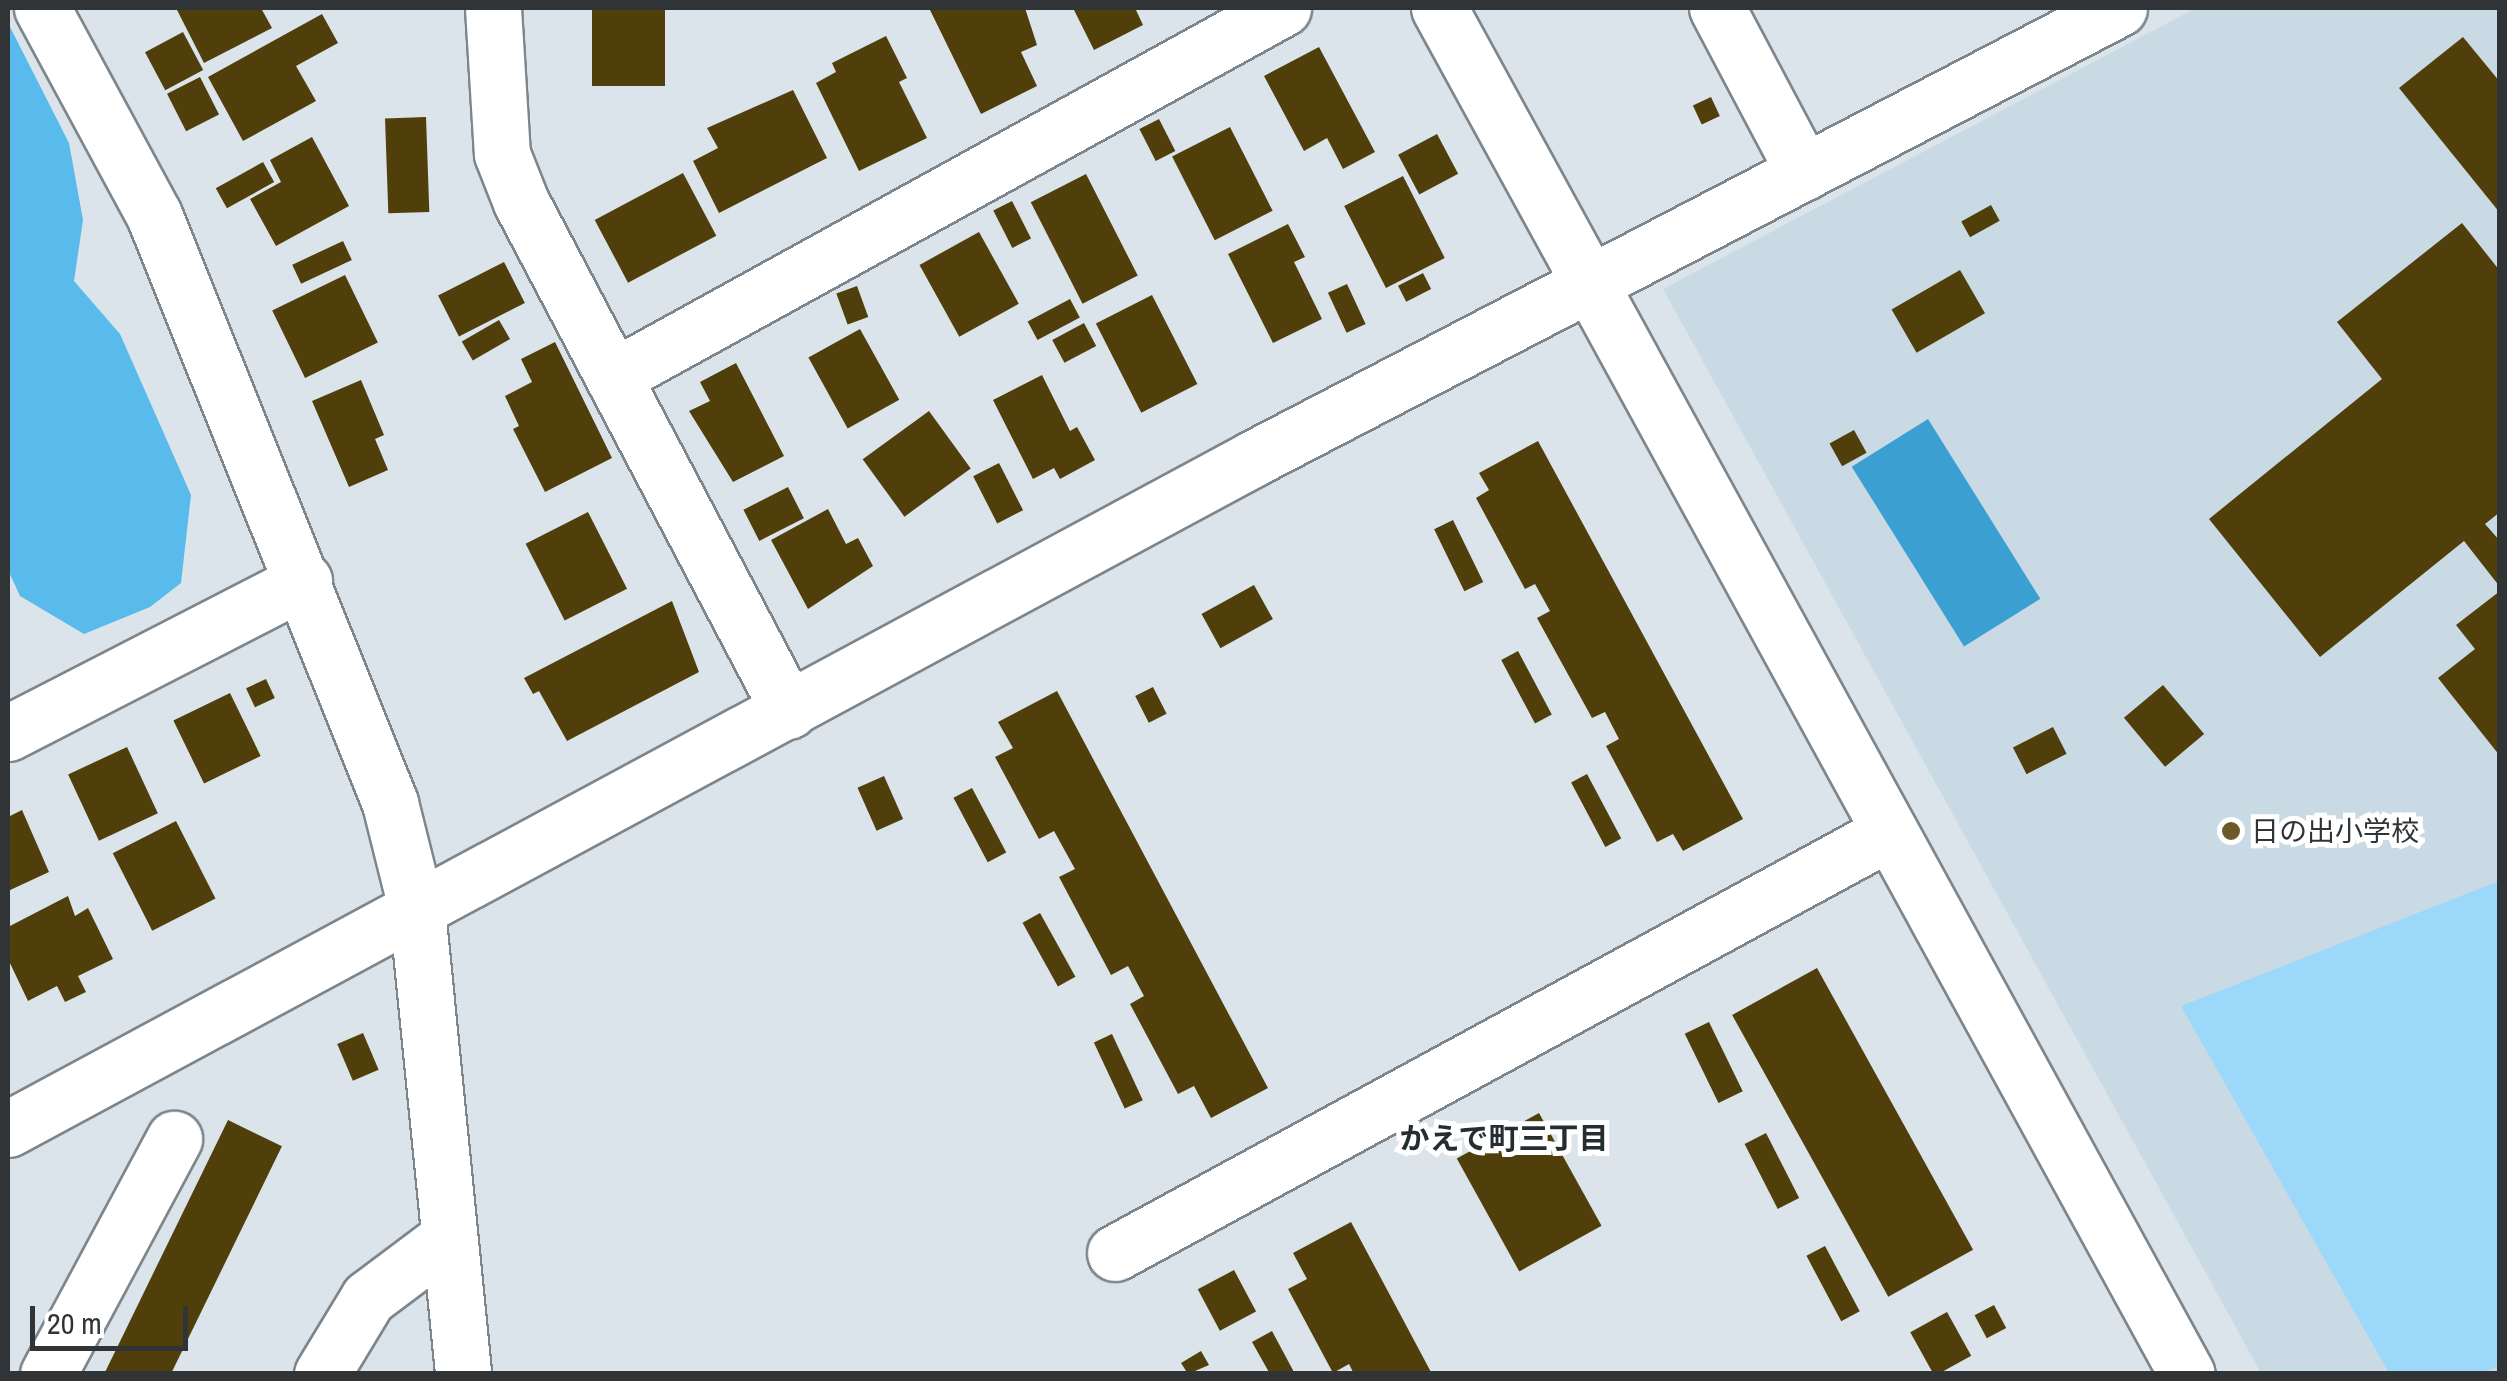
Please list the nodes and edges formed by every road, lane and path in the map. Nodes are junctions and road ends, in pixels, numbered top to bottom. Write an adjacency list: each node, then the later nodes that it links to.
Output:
1 (42, 8): 10 (street)
2 (493, 8): 9 (street)
3 (1282, 8): 9 (street)
4 (1439, 8): 8 (street)
5 (1717, 8): 7 (street)
6 (2119, 8): 7 (street)
7 (1804, 172): 8 (street)
8 (1588, 286): 11 (street); 13 (street)
9 (613, 377): 11 (street)
10 (304, 581): 12 (street); 14 (street)
11 (789, 711): 14 (street)
12 (8, 732)
13 (1888, 834): 18 (street); 24 (street)
14 (417, 910): 15 (street); 17 (street)
15 (8, 1128)
16 (174, 1140): 21 (street)
17 (448, 1238): 22 (street); 23 (street)
18 (1116, 1253)
19 (8, 1356): 20 (street)
20 (36, 1374)
21 (48, 1374)
22 (322, 1374)
23 (464, 1374)
24 (2187, 1374)

